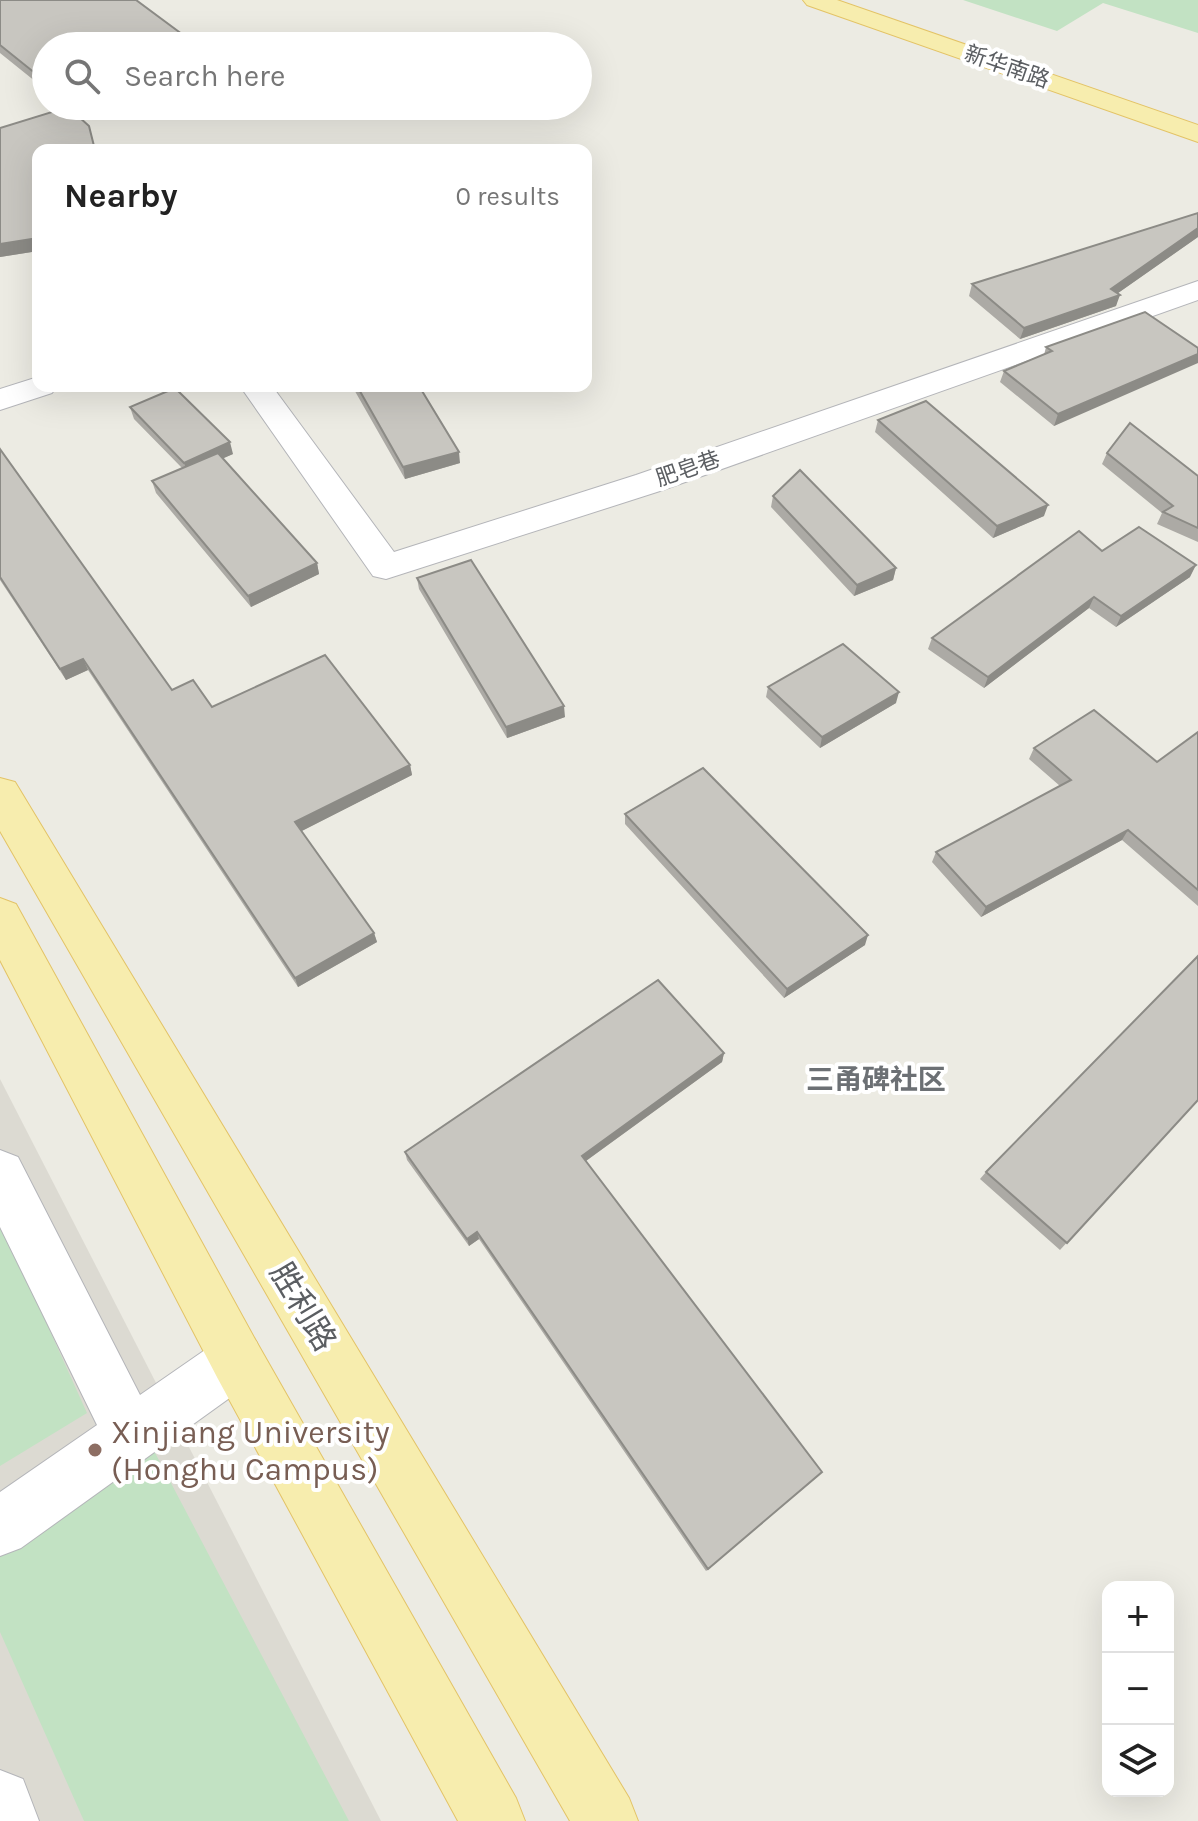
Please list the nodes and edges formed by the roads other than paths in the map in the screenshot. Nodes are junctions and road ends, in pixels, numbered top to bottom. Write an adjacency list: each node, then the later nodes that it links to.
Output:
1 (815, 0): 2 (main road, 新华南路)
2 (1198, 134)
3 (1198, 290): 5 (street, 肥皂巷)
4 (32, 389): 6 (street)
5 (260, 392)
6 (0, 400)
7 (0, 794): 16 (main road, 胜利路)
8 (0, 917): 10 (main road)
9 (0, 1174): 11 (street)
10 (237, 1360): 11 (street); 15 (main road)
11 (131, 1435): 12 (street)
12 (0, 1527)
13 (0, 1802): 14 (street)
14 (7, 1821)
15 (493, 1821)
16 (606, 1821)

